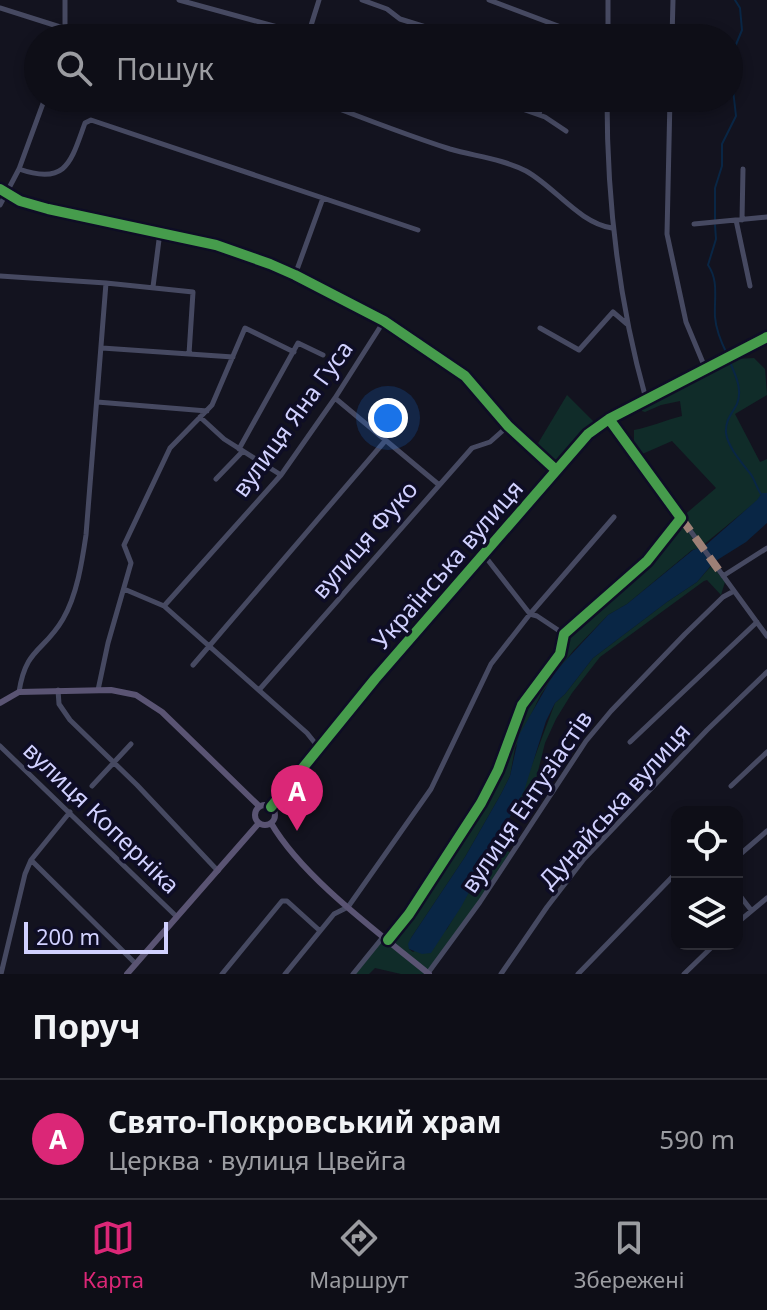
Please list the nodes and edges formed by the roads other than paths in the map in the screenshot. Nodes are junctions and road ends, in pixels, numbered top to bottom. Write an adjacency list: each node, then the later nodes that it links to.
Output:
1 (65, 0): 10 (street)
2 (179, 0): 11 (street)
3 (319, 0): 12 (street)
4 (362, 0): 13 (street)
5 (489, 0): 14 (street)
6 (608, 0): 15 (street)
7 (673, 0): 16 (street)
8 (0, 8): 9 (street)
9 (52, 24)
10 (65, 24)
11 (267, 24)
12 (311, 24)
13 (416, 24)
14 (554, 24)
15 (608, 24)
16 (672, 24)
17 (40, 112): 24 (street)
18 (348, 112): 32 (street)
19 (533, 112): 22 (street)
20 (608, 112): 32 (street)
21 (670, 112): 49 (street)
22 (539, 114): 23 (street)
23 (566, 131)
24 (19, 169): 26 (street); 27 (street)
25 (743, 169): 30 (street)
26 (3, 190): 28 (street); 34 (street)
27 (323, 198): 33 (street); 35 (street)
28 (0, 205)
29 (767, 217): 30 (street)
30 (739, 220): 31 (street); 38 (street)
31 (694, 224)
32 (612, 228): 41 (street)
33 (418, 230)
34 (160, 232): 35 (street); 39 (street)
35 (295, 275): 40 (street)
36 (0, 276): 37 (street)
37 (106, 283): 39 (street); 44 (street)
38 (750, 286)
39 (153, 287): 46 (street)
40 (384, 321): 50 (street, вулиця Яна Гуса); 56 (street)
41 (627, 325): 42 (street); 51 (street)
42 (540, 328)
43 (767, 337): 49 (street, Українська вулиця)
44 (102, 348): 46 (street); 52 (street)
45 (294, 352): 47 (street); 48 (street); 58 (street)
46 (189, 354): 48 (street)
47 (323, 355)
48 (233, 357): 53 (street)
49 (706, 370): 51 (street, Українська вулиця)
50 (335, 398): 57 (street); 60 (street, вулиця Яна Гуса)
51 (646, 399): 55 (street, Українська вулиця)
52 (97, 402): 53 (street); 81 (street)
53 (208, 412): 54 (street)
54 (200, 417): 58 (street); 68 (street)
55 (609, 419): 59 (street, Українська вулиця); 64 (street)
56 (508, 426): 59 (street); 62 (street, вулиця Фуко)
57 (385, 441): 62 (street); 75 (street)
58 (241, 450): 60 (street); 61 (street)
59 (556, 470): 66 (street, Українська вулиця)
60 (281, 475): 70 (street, вулиця Яна Гуса)
61 (216, 479)
62 (438, 484): 80 (street, вулиця Фуко)
63 (614, 517): 71 (street)
64 (681, 518): 67 (street); 73 (street)
65 (767, 548): 67 (street)
66 (484, 555): 71 (street); 86 (street, Українська вулиця)
67 (723, 576): 69 (street)
68 (124, 589): 70 (street); 79 (street)
69 (734, 591): 72 (street); 111 (street, вулиця Ентузіастів)
70 (164, 606): 75 (street)
71 (530, 614): 73 (street); 103 (street)
72 (757, 622): 74 (street); 83 (street)
73 (564, 634): 108 (street)
74 (767, 636)
75 (209, 645): 76 (street); 80 (street)
76 (193, 665)
77 (767, 672): 117 (street, Дунайська вулиця)
78 (58, 690): 79 (main road); 81 (main road); 88 (street)
79 (98, 690): 91 (main road)
80 (259, 690): 86 (street)
81 (19, 692): 82 (main road)
82 (0, 703)
83 (630, 742)
84 (131, 744): 88 (street)
85 (0, 746): 93 (street, вулиця Коперніка)
86 (319, 748): 92 (street, Українська вулиця)
87 (767, 752): 90 (street)
88 (114, 763): 89 (street); 99 (street)
89 (92, 786)
90 (731, 786)
91 (259, 806): 92 (main road); 94 (main road)
92 (271, 807): 95 (main road)
93 (70, 812): 98 (street); 105 (street, вулиця Коперніка)
94 (259, 823): 95 (main road); 99 (main road)
95 (271, 823): 103 (main road)
96 (767, 831): 97 (street)
97 (743, 852)
98 (31, 860): 110 (street); 113 (street)
99 (218, 871): 105 (main road)
100 (671, 878): 118 (street)
101 (767, 898): 104 (street)
102 (743, 900): 104 (street)
103 (348, 907): 107 (street); 108 (main road)
104 (751, 910): 106 (street)
105 (177, 917): 110 (main road)
106 (743, 917)
107 (319, 930): 114 (street); 115 (street)
108 (385, 939): 111 (main road); 116 (street)
109 (709, 950): 119 (street)
110 (136, 964): 112 (main road)
111 (426, 972)
112 (130, 973)
113 (1, 974)
114 (222, 974)
115 (285, 974)
116 (353, 974)
117 (501, 974)
118 (578, 974)
119 (684, 974)

